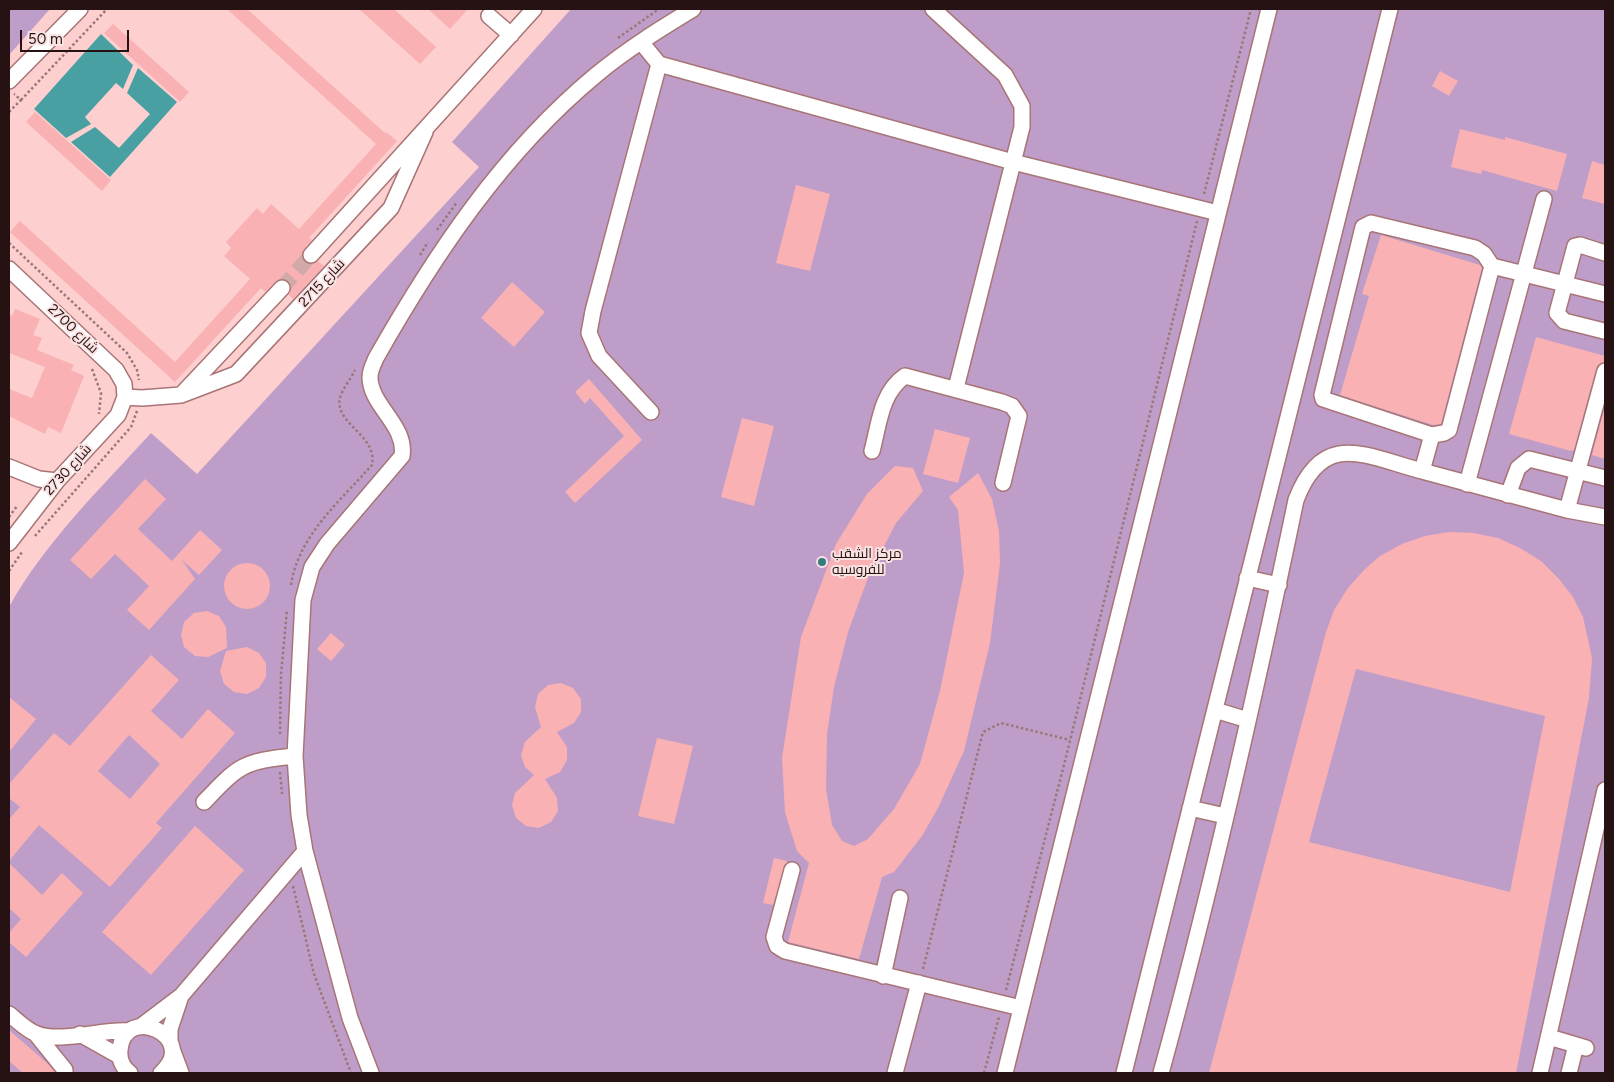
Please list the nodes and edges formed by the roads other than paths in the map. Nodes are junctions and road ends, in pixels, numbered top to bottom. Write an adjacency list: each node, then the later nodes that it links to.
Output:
1 (80, 9): 11 (street)
2 (534, 9): 8 (street, شارع 2715)
3 (693, 9): 9 (street)
4 (933, 9): 13 (street)
5 (1269, 9): 15 (street)
6 (1390, 9): 45 (street)
7 (489, 16): 8 (street)
8 (511, 35): 12 (street, شارع 2715)
9 (641, 42): 10 (street); 49 (street)
10 (659, 64): 13 (street); 31 (street)
11 (9, 81)
12 (425, 132): 16 (street, شارع 2715); 19 (street, شارع 2715)
13 (1013, 162): 15 (street); 28 (street)
14 (1544, 199): 22 (street)
15 (1218, 213): 60 (street)
16 (322, 244): 18 (street, شارع 2715); 19 (street)
17 (1605, 253): 23 (street)
18 (311, 255)
19 (342, 261): 25 (street, شارع 2715)
20 (1492, 266): 22 (street); 32 (street); 32 (street)
21 (9, 269): 30 (street, شارع 2700)
22 (1523, 274): 23 (street); 40 (street)
23 (1564, 284): 24 (street); 26 (street)
24 (1605, 294)
25 (292, 315): 29 (street, شارع 2715); 29 (street)
26 (1605, 330)
27 (1605, 371): 36 (street)
28 (956, 388): 33 (street); 39 (street)
29 (181, 396): 30 (street, شارع 2715)
30 (125, 397): 38 (street, شارع 2730)
31 (651, 412)
32 (1432, 435): 35 (street)
33 (872, 451)
34 (9, 467): 38 (street)
35 (1422, 471): 40 (street); 46 (street)
36 (1577, 471): 37 (street); 41 (street); 42 (street)
37 (1605, 478)
38 (57, 481): 44 (street, شارع 2730)
39 (1003, 483)
40 (1467, 484): 41 (street)
41 (1508, 494): 42 (street)
42 (1567, 510): 43 (street)
43 (1605, 516)
44 (9, 543)
45 (1247, 578): 46 (street); 47 (street)
46 (1279, 585): 48 (street)
47 (1215, 710): 48 (street); 52 (street)
48 (1248, 720): 53 (street)
49 (295, 756): 51 (street); 54 (street)
50 (1605, 790): 65 (street)
51 (204, 802)
52 (1190, 808): 53 (street); 75 (street)
53 (1226, 816): 76 (street)
54 (305, 851): 59 (street); 72 (street)
55 (792, 870): 57 (street)
56 (900, 898): 57 (street)
57 (884, 976): 58 (street)
58 (919, 983): 60 (street); 73 (street)
59 (181, 996): 62 (street); 66 (street)
60 (1021, 1008): 74 (street)
61 (9, 1014): 63 (street)
62 (135, 1029): 64 (street); 66 (street); 67 (street)
63 (36, 1034): 64 (street); 68 (street)
64 (80, 1034): 67 (street)
65 (1549, 1037): 77 (street); 78 (street)
66 (171, 1045): 70 (street); 71 (street)
67 (119, 1063): 69 (street)
68 (65, 1073)
69 (130, 1073)
70 (161, 1073)
71 (181, 1073)
72 (371, 1073)
73 (895, 1073)
74 (1005, 1073)
75 (1124, 1073)
76 (1161, 1073)
77 (1540, 1073)
78 (1569, 1073)

